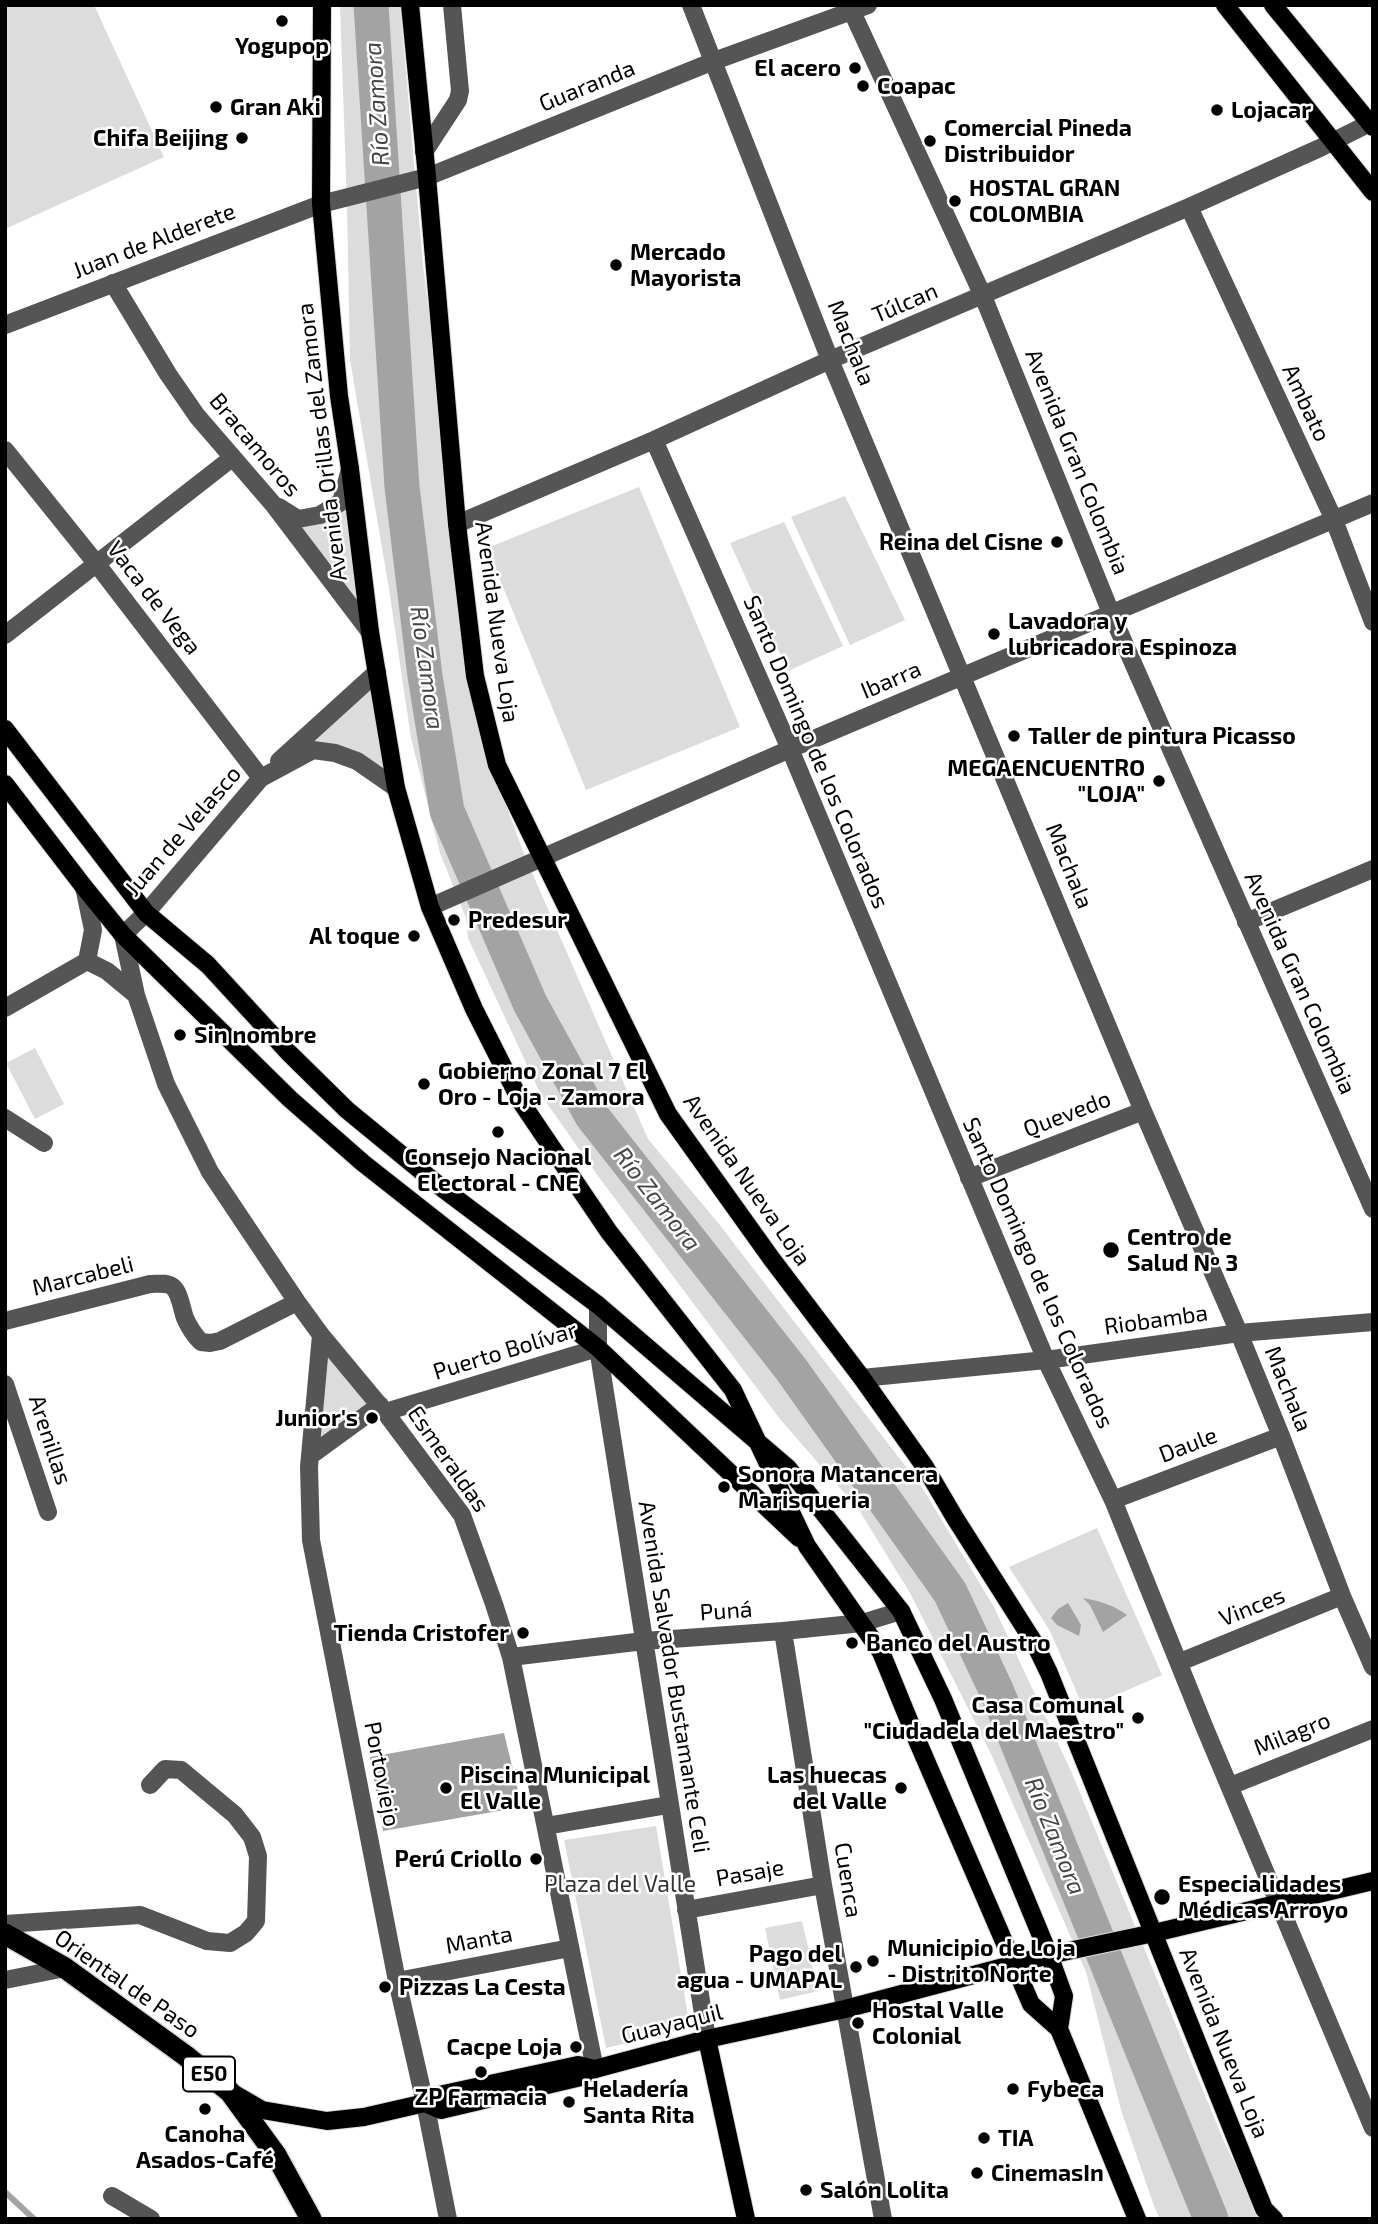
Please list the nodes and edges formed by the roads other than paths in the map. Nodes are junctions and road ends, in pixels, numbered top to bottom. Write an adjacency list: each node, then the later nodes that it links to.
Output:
1 (322, 5): 14 (main road, Avenida Orillas del Zamora)
2 (410, 5): 11 (main road, Avenida Nueva Loja)
3 (452, 5): 11 (street)
4 (691, 5): 8 (street, Machala)
5 (1225, 5): 10 (main road)
6 (1273, 5): 9 (main road)
7 (857, 7): 8 (street, Guaranda); 17 (street, Avenida Gran Colombia)
8 (714, 61): 12 (street, Guaranda); 19 (street, Machala)
9 (1371, 125): 10 (street, Túlcan)
10 (1332, 143): 13 (main road); 15 (street, Túlcan)
11 (424, 152): 12 (main road, Avenida Nueva Loja)
12 (427, 177): 14 (street, Guaranda); 27 (main road, Avenida Nueva Loja)
13 (1373, 192)
14 (321, 204): 16 (street, Juan de Alderete); 23 (main road, Avenida Orillas del Zamora)
15 (1189, 206): 17 (street, Túlcan); 26 (street, Ambato)
16 (113, 283): 18 (street, Juan de Alderete); 22 (street, Bracamoros)
17 (983, 296): 19 (street, Túlcan); 29 (street, Avenida Gran Colombia)
18 (5, 325)
19 (830, 360): 20 (street, Túlcan); 34 (street, Machala)
20 (654, 440): 27 (street, Túlcan); 36 (street, Santo Domingo de los Colorados)
21 (5, 450): 28 (street, Vaca de Vega)
22 (232, 458): 25 (street, Bracamoros); 28 (street)
23 (350, 469): 25 (street); 31 (main road, Avenida Orillas del Zamora)
24 (1373, 503): 26 (street, Ibarra)
25 (273, 504): 31 (street, Bracamoros)
26 (1334, 520): 29 (street, Ibarra); 30 (street, Ambato)
27 (457, 524): 40 (main road, Avenida Nueva Loja)
28 (96, 563): 32 (street); 37 (street, Vaca de Vega)
29 (1111, 613): 34 (street, Ibarra); 45 (street, Avenida Gran Colombia)
30 (1373, 622)
31 (370, 632): 33 (main road, Avenida Orillas del Zamora)
32 (5, 635)
33 (377, 672): 37 (street); 39 (main road, Avenida Orillas del Zamora)
34 (964, 677): 36 (street, Ibarra); 50 (street, Machala)
35 (5, 729): 44 (main road)
36 (790, 749): 40 (street, Ibarra); 53 (street, Santo Domingo de los Colorados)
37 (261, 778): 39 (street, Juan de Velasco); 44 (street, Juan de Velasco)
38 (5, 783): 42 (main road)
39 (396, 788): 43 (main road, Avenida Orillas del Zamora)
40 (544, 858): 43 (street, Ibarra); 63 (main road, Avenida Nueva Loja)
41 (1373, 869): 45 (street)
42 (83, 887): 46 (main road); 47 (street)
43 (439, 903): 67 (main road, Avenida Orillas del Zamora)
44 (146, 913): 46 (street, Juan de Velasco); 56 (main road)
45 (1246, 922): 54 (street, Avenida Gran Colombia)
46 (123, 935): 48 (street, Esmeraldas); 61 (main road)
47 (87, 961): 48 (street); 49 (street)
48 (136, 995): 55 (street, Esmeraldas)
49 (5, 1008)
50 (1143, 1111): 53 (street, Quevedo); 59 (street, Machala)
51 (5, 1118): 52 (street)
52 (44, 1143)
53 (969, 1178): 62 (street, Santo Domingo de los Colorados)
54 (1373, 1209)
55 (297, 1302): 57 (street, Marcabeli); 60 (street, Esmeraldas)
56 (598, 1305): 61 (street, Avenida Salvador Bustamante Celi); 67 (main road)
57 (5, 1321)
58 (1373, 1322): 59 (street, Riobamba)
59 (1239, 1333): 62 (street, Riobamba); 66 (street, Machala)
60 (321, 1335): 65 (street, Esmeraldas); 68 (street, Portoviejo)
61 (598, 1348): 65 (street, Puerto Bolívar); 71 (main road); 76 (street, Avenida Salvador Bustamante Celi)
62 (1046, 1360): 63 (street, Riobamba); 69 (street, Santo Domingo de los Colorados)
63 (862, 1378): 90 (main road, Avenida Nueva Loja)
64 (5, 1384): 70 (street, Arenillas)
65 (383, 1409): 68 (street, Puerto Bolívar); 77 (street, Esmeraldas)
66 (1281, 1436): 69 (street, Daule); 72 (street, Machala)
67 (759, 1442): 71 (main road, Avenida Orillas del Zamora); 73 (main road, Avenida Orillas del Zamora)
68 (310, 1456): 97 (street, Portoviejo)
69 (1113, 1500): 78 (street, Santo Domingo de los Colorados)
70 (48, 1512)
71 (807, 1546): 74 (main road, Avenida Orillas del Zamora)
72 (1342, 1596): 78 (street, Vinces); 79 (street, Machala)
73 (901, 1611): 74 (street, Puná); 93 (main road, Avenida Orillas del Zamora)
74 (862, 1623): 75 (street, Puná); 94 (main road, Avenida Orillas del Zamora)
75 (783, 1631): 76 (street, Puná); 86 (street, Cuenca)
76 (644, 1641): 77 (street, Puná); 83 (street, Avenida Salvador Bustamante Celi)
77 (511, 1657): 84 (street, Esmeraldas)
78 (1180, 1662): 82 (street, Santo Domingo de los Colorados)
79 (1373, 1667)
80 (1373, 1729): 82 (street, Milagro)
81 (150, 1785): 89 (street)
82 (1230, 1786): 87 (street, Santo Domingo de los Colorados)
83 (668, 1805): 84 (street); 88 (street, Avenida Salvador Bustamante Celi)
84 (546, 1826): 92 (street, Esmeraldas)
85 (1373, 1881): 87 (main road, Guayaquil)
86 (823, 1885): 88 (street, Pasaje); 98 (street, Cuenca)
87 (1279, 1903): 90 (main road, Guayaquil); 104 (street, Santo Domingo de los Colorados)
88 (686, 1910): 100 (street, Avenida Salvador Bustamante Celi)
89 (5, 1924)
90 (1154, 1933): 93 (main road, Guayaquil); 112 (main road, Avenida Nueva Loja)
91 (5, 1934): 95 (highway, Oriental de Paso / E50)
92 (570, 1948): 97 (street, Manta); 101 (street, Esmeraldas)
93 (1049, 1955): 94 (main road, Guayaquil); 99 (main road, Avenida Orillas del Zamora)
94 (1015, 1964): 98 (main road, Guayaquil); 99 (main road, Avenida Orillas del Zamora)
95 (65, 1968): 96 (street); 102 (highway, Oriental de Paso / E50)
96 (5, 1980)
97 (397, 1981): 103 (street, Portoviejo)
98 (845, 2009): 100 (main road, Guayaquil); 110 (street, Cuenca)
99 (1059, 2029): 111 (main road, Avenida Orillas del Zamora)
100 (707, 2039): 101 (main road, Guayaquil); 109 (main road, Avenida Salvador Bustamante Celi)
101 (595, 2069): 103 (main road, Guayaquil)
102 (230, 2092): 103 (main road, Guayaquil); 107 (highway, Oriental de Paso / E50)
103 (425, 2103): 108 (street, Portoviejo)
104 (1373, 2128)
105 (112, 2196): 106 (street)
106 (152, 2219)
107 (311, 2219)
108 (448, 2219)
109 (746, 2219)
110 (883, 2219)
111 (1137, 2219)
112 (1273, 2219)

